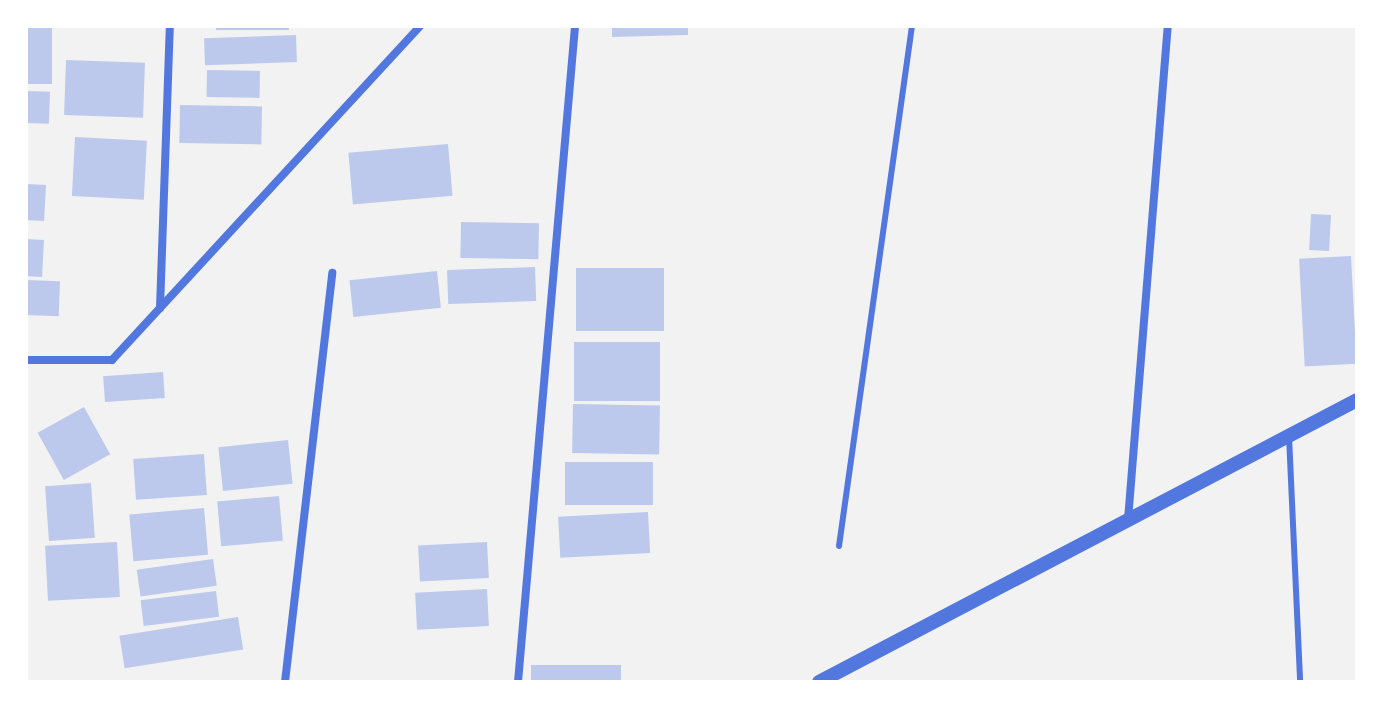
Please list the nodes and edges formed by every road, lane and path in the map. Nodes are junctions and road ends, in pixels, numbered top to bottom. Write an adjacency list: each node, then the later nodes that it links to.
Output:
1 (170, 26): 7 (street)
2 (420, 26): 7 (street)
3 (575, 26): 14 (street)
4 (912, 26): 12 (lane)
5 (1168, 26): 11 (street)
6 (332, 273): 13 (street)
7 (160, 308): 8 (street)
8 (26, 360)
9 (1357, 400): 10 (street)
10 (1289, 436): 11 (street); 16 (lane)
11 (1128, 521): 15 (street)
12 (839, 546)
13 (285, 682)
14 (518, 682)
15 (819, 682)
16 (1300, 682)

